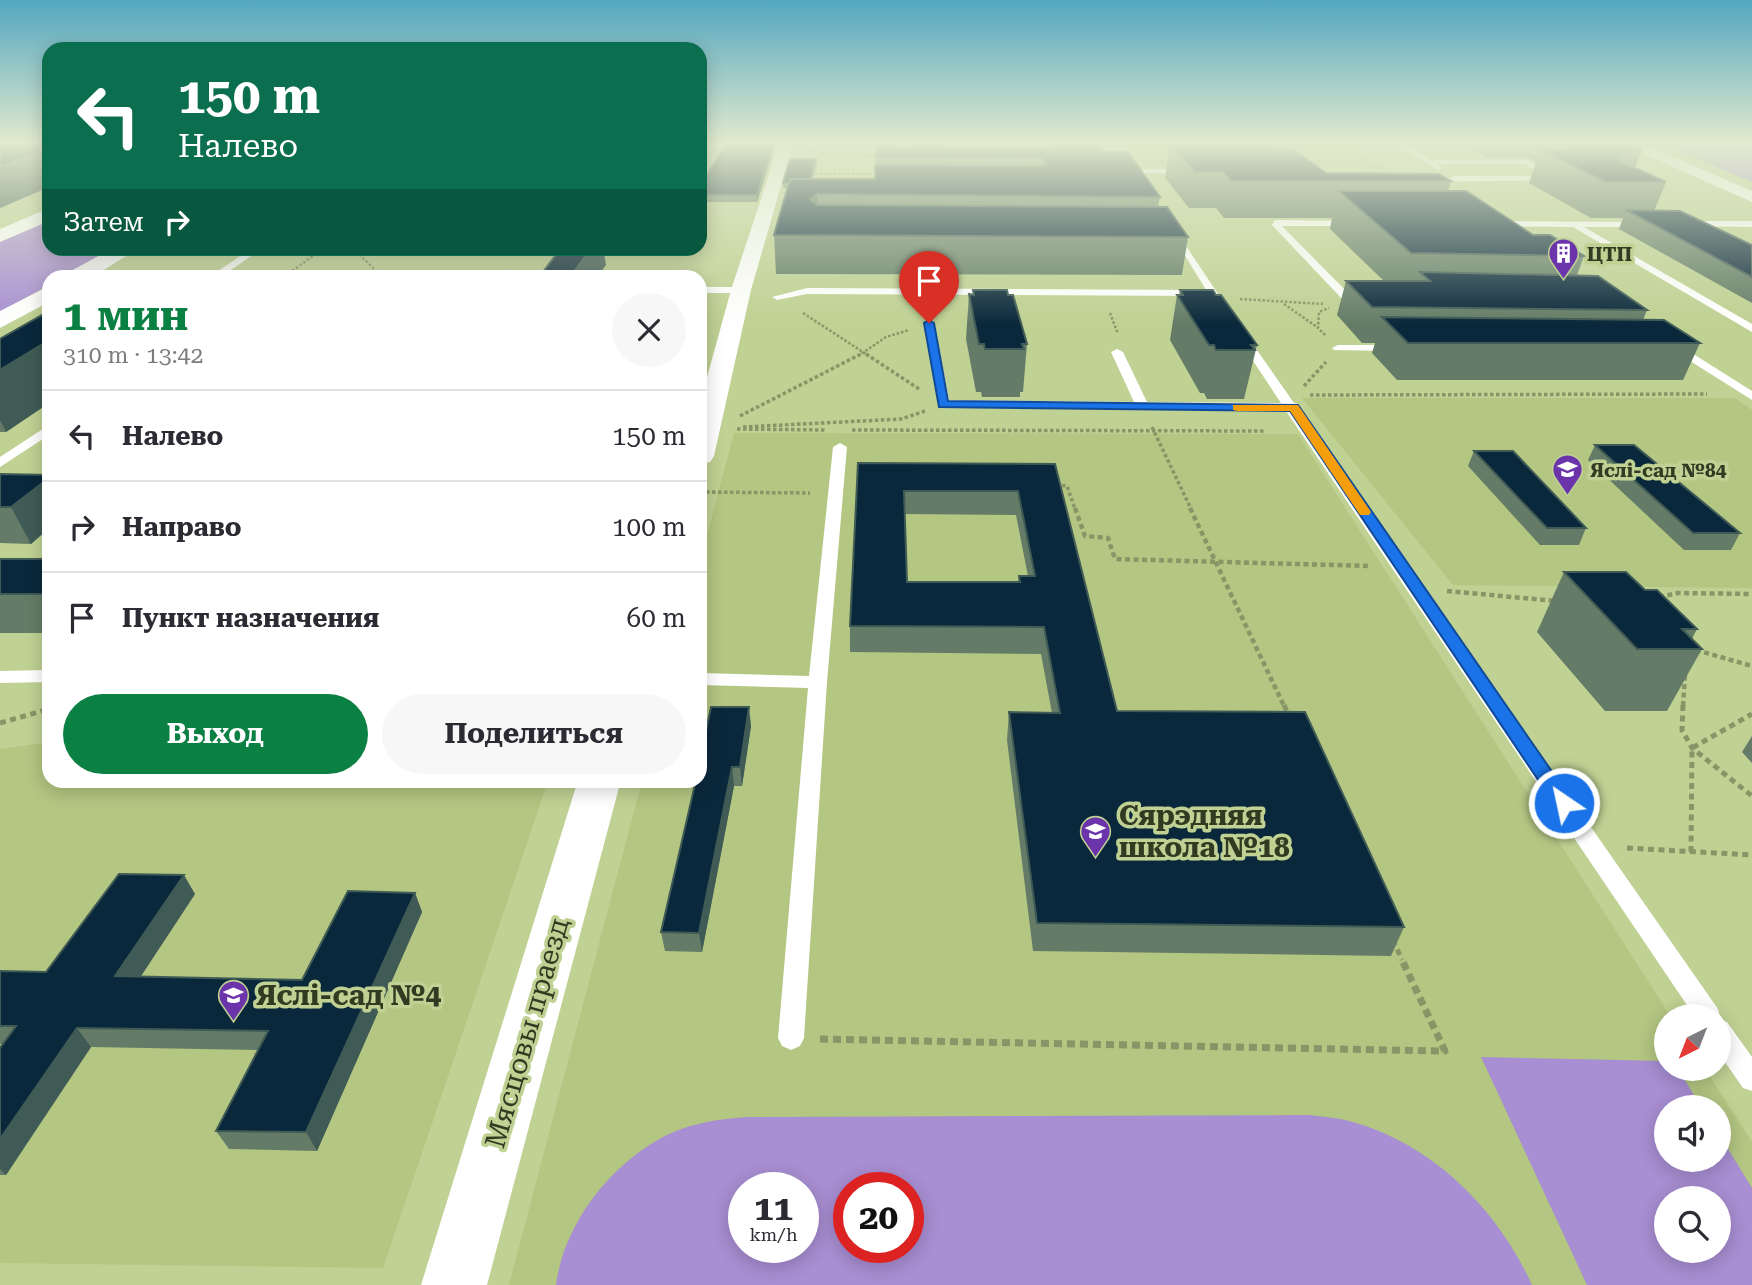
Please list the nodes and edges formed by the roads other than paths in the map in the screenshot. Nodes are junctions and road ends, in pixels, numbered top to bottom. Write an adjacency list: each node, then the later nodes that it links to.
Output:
1 (772, 204): 16 (street)
2 (42, 217): 10 (main road)
3 (1165, 220): 17 (lane)
4 (1370, 223): 20 (lane)
5 (1479, 224): 6 (lane)
6 (1574, 224): 7 (lane); 23 (lane)
7 (1650, 224)
8 (1675, 224): 9 (lane)
9 (1752, 224)
10 (0, 236)
11 (115, 256): 13 (main road)
12 (247, 256): 14 (lane)
13 (90, 270)
14 (225, 270)
15 (707, 290): 16 (lane)
16 (741, 290): 34 (street)
17 (1212, 295): 19 (lane); 31 (lane)
18 (42, 297): 21 (main road)
19 (777, 297)
20 (1377, 301)
21 (0, 321)
22 (929, 323): 32 (lane)
23 (1752, 329)
24 (1662, 338): 28 (lane)
25 (1338, 348): 26 (lane)
26 (1407, 348)
27 (1668, 351): 28 (lane)
28 (1682, 351): 30 (lane)
29 (1117, 352): 32 (lane)
30 (1751, 395)
31 (1289, 401): 32 (lane); 42 (lane)
32 (1143, 407)
33 (42, 434): 36 (lane)
34 (707, 435)
35 (840, 447): 40 (lane)
36 (0, 463)
37 (42, 676): 38 (lane)
38 (0, 677)
39 (707, 679): 40 (lane)
40 (818, 682): 43 (lane)
41 (598, 788): 46 (street, Мясцовы праезд)
42 (1700, 1004)
43 (791, 1038)
44 (1731, 1049): 45 (lane)
45 (1752, 1079)
46 (454, 1285)

